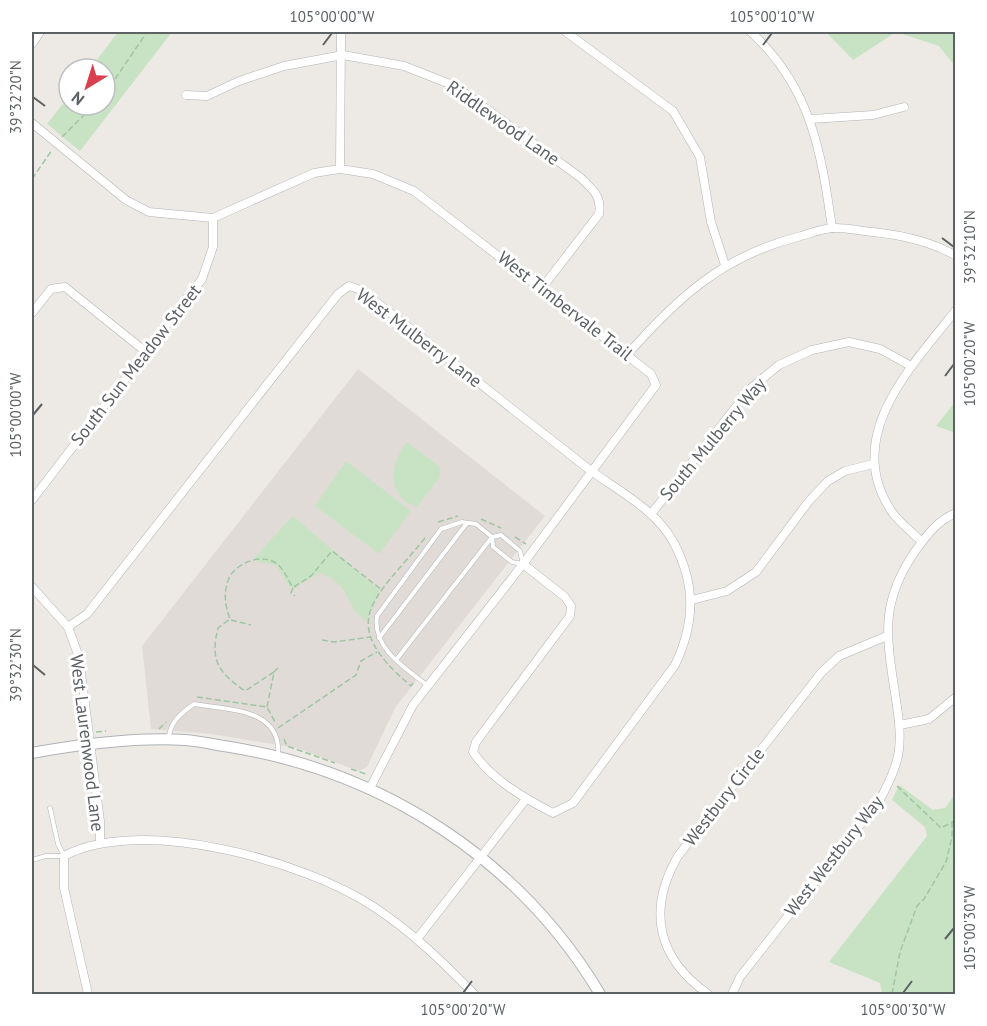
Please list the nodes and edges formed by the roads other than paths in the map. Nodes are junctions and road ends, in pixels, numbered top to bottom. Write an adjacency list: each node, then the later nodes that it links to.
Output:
1 (40, 32): 5 (street)
2 (341, 32): 6 (street)
3 (566, 32): 15 (street)
4 (752, 32): 9 (street)
5 (32, 44)
6 (343, 55): 7 (street, Riddlewood Lane); 11 (street); 16 (street, Riddlewood Lane)
7 (186, 94)
8 (904, 107): 9 (street)
9 (811, 118): 13 (street)
10 (32, 123): 12 (street, West Timbervale Trail)
11 (340, 169): 12 (street, West Timbervale Trail); 16 (street, West Timbervale Trail)
12 (213, 218): 19 (street, South Sun Meadow Street)
13 (832, 228): 14 (street); 15 (street)
14 (956, 256)
15 (725, 265): 20 (street)
16 (542, 288): 20 (street, West Timbervale Trail)
17 (956, 310): 21 (street)
18 (32, 313): 19 (street)
19 (146, 352): 24 (street, South Sun Meadow Street)
20 (627, 355): 23 (street, West Timbervale Trail)
21 (911, 366): 22 (street); 26 (street, South Mulberry Way)
22 (873, 464): 29 (street); 32 (street)
23 (591, 470): 26 (street, West Mulberry Lane); 30 (street, West Timbervale Trail); 33 (street, West Mulberry Lane)
24 (32, 500)
25 (956, 513): 29 (street, West Westbury Way)
26 (651, 514): 32 (street, West Mulberry Lane)
27 (468, 523): 28 (lane); 35 (lane); 35 (lane)
28 (492, 537): 30 (lane); 30 (lane); 36 (lane)
29 (922, 542): 34 (street, West Westbury Way)
30 (523, 564): 37 (street, West Timbervale Trail); 45 (street)
31 (32, 587): 33 (street, West Laurenwood Lane)
32 (692, 600): 45 (street, West Mulberry Lane)
33 (68, 627): 40 (street, West Laurenwood Lane)
34 (887, 636): 39 (street, West Westbury Way); 55 (street, Westbury Circle)
35 (379, 638): 36 (lane)
36 (396, 660): 37 (lane)
37 (428, 686): 44 (street, West Timbervale Trail)
38 (956, 697): 39 (street)
39 (900, 725): 56 (street, West Westbury Way)
40 (89, 737): 41 (street); 42 (street); 47 (street, West Laurenwood Lane)
41 (169, 740): 43 (street); 43 (lane)
42 (32, 753)
43 (278, 755): 44 (street)
44 (370, 788): 49 (street)
45 (526, 799): 49 (street)
46 (50, 808): 48 (lane)
47 (100, 843): 48 (street); 51 (street)
48 (63, 856): 50 (lane); 52 (street)
49 (482, 858): 51 (street); 54 (street)
50 (32, 860)
51 (417, 939): 53 (street)
52 (88, 994)
53 (474, 994)
54 (600, 994)
55 (708, 994)
56 (732, 994)

